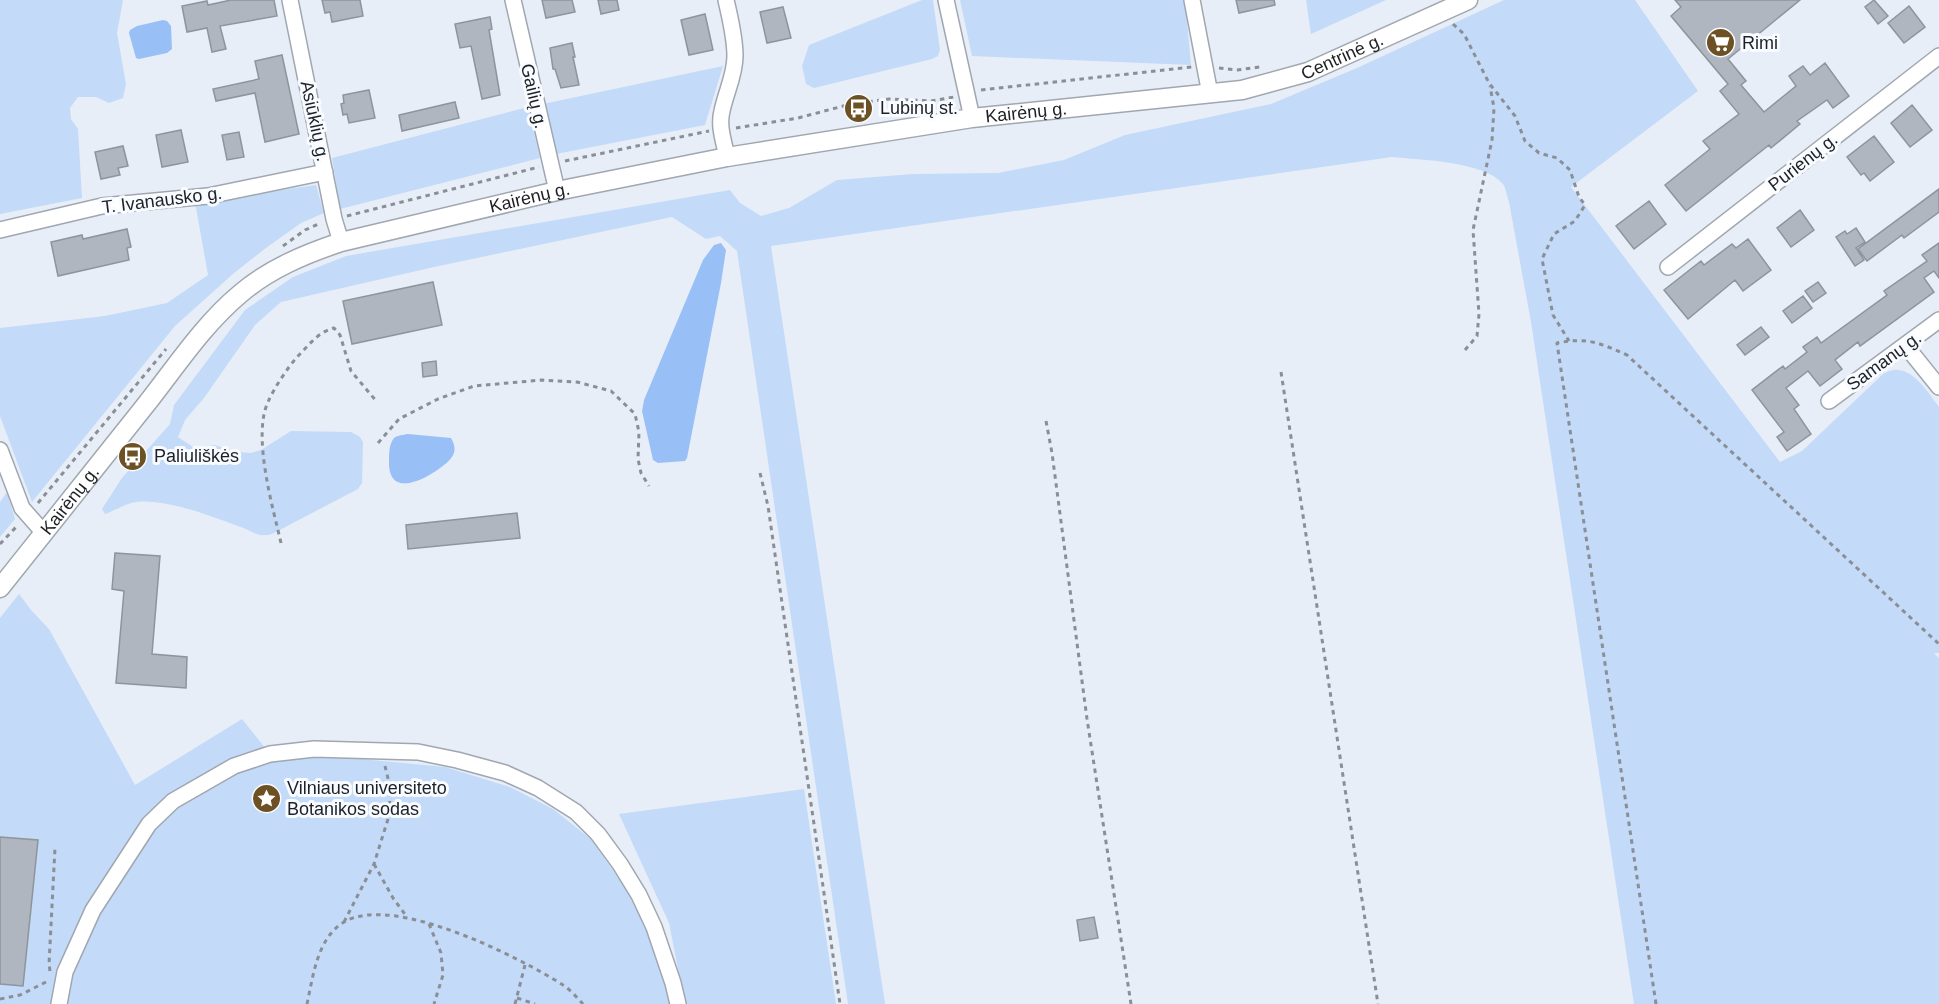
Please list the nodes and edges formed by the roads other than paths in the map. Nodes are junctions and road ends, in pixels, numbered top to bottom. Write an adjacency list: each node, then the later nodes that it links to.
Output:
1 (290, 0): 11 (street, Asiūklių g.)
2 (513, 0): 12 (street, Gailių g.)
3 (726, 0): 10 (street)
4 (946, 0): 9 (street)
5 (1192, 0): 8 (street)
6 (1468, 0): 8 (main road, Centrinė g.)
7 (1939, 56): 15 (street, Purienų g.)
8 (1210, 94): 9 (main road, Kairėnų g.)
9 (972, 118): 10 (main road, Kairėnų g.)
10 (727, 157): 12 (main road, Kairėnų g.)
11 (326, 172): 13 (street, T. Ivanausko g.); 14 (street, Asiūklių g.)
12 (557, 191): 14 (main road, Kairėnų g.)
13 (0, 230)
14 (340, 242): 21 (main road, Kairėnų g.)
15 (1668, 267)
16 (1939, 320): 17 (street, Samanų g.)
17 (1906, 346): 18 (street); 19 (street, Samanų g.)
18 (1939, 387)
19 (1829, 401)
20 (0, 450): 21 (street)
21 (44, 533): 22 (main road, Kairėnų g.)
22 (0, 588)
23 (59, 1004): 24 (street)
24 (678, 1004)

